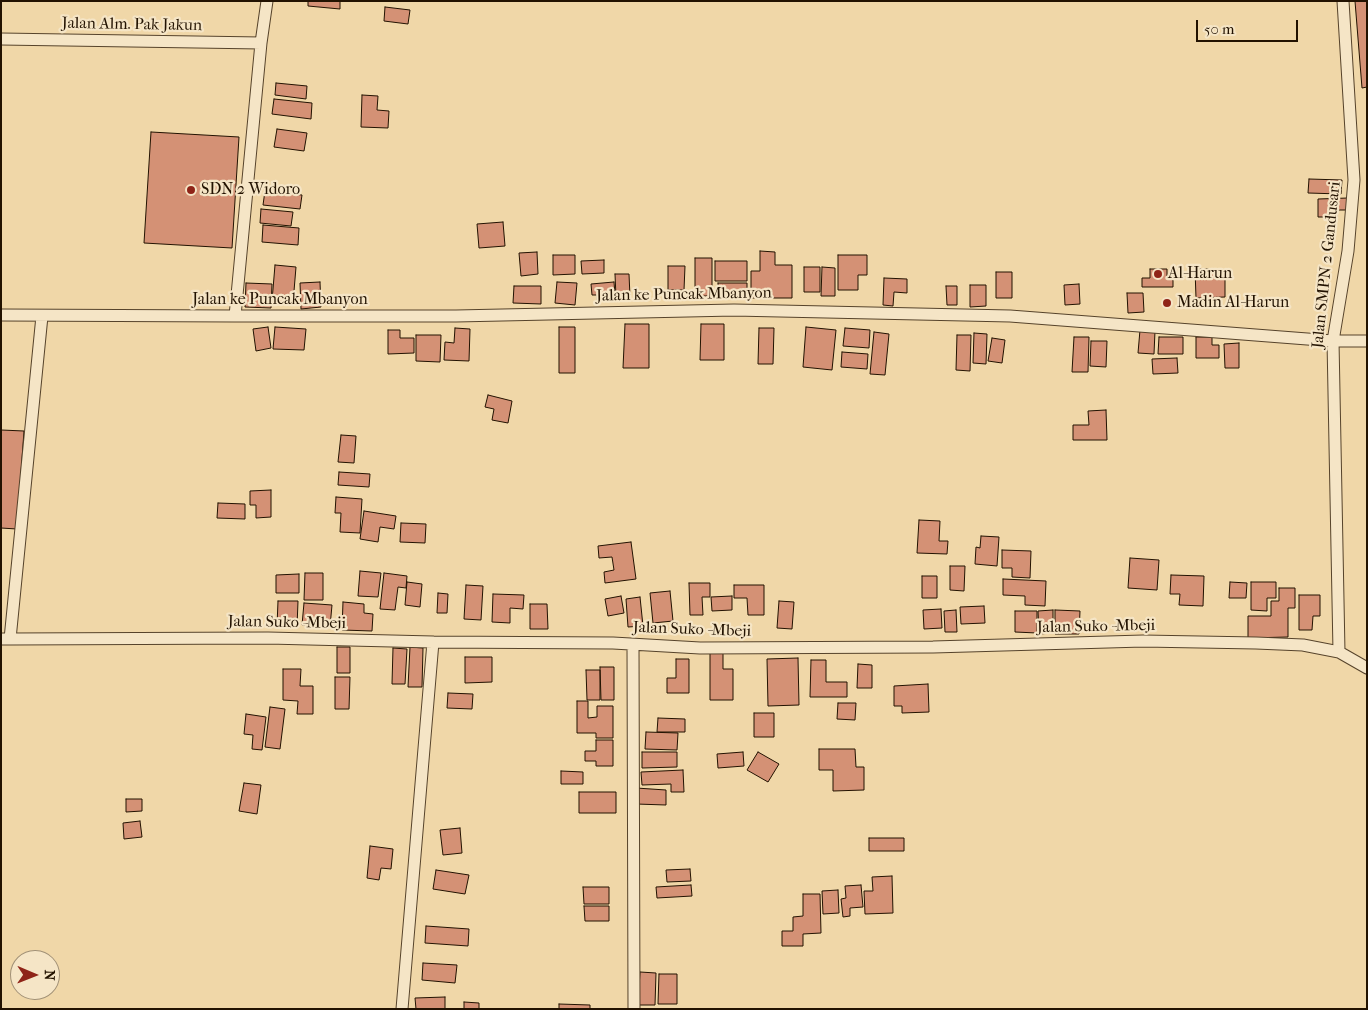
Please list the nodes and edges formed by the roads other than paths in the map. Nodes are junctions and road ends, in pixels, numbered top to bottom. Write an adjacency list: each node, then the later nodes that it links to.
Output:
1 (267, 1): 4 (street)
2 (1343, 1): 8 (street, Jalan SMPN 2 Gandusari)
3 (1, 39): 4 (street, Jalan Alm. Pak Jakun)
4 (261, 43): 7 (street)
5 (1, 315): 6 (street, Jalan ke Puncak Mbanyon)
6 (42, 316): 7 (street, Jalan ke Puncak Mbanyon); 10 (street)
7 (235, 316): 8 (street, Jalan ke Puncak Mbanyon)
8 (1333, 341): 9 (street, Jalan ke Puncak Mbanyon); 13 (street, Jalan SMPN 2 Gandusari)
9 (1367, 341)
10 (6, 639): 11 (street, Jalan Suko -Mbeji)
11 (433, 642): 12 (street, Jalan Suko -Mbeji); 15 (street)
12 (633, 645): 13 (street, Jalan Suko -Mbeji); 16 (street)
13 (1339, 652): 14 (street, Jalan Suko -Mbeji)
14 (1367, 668)
15 (402, 1009)
16 (634, 1009)

